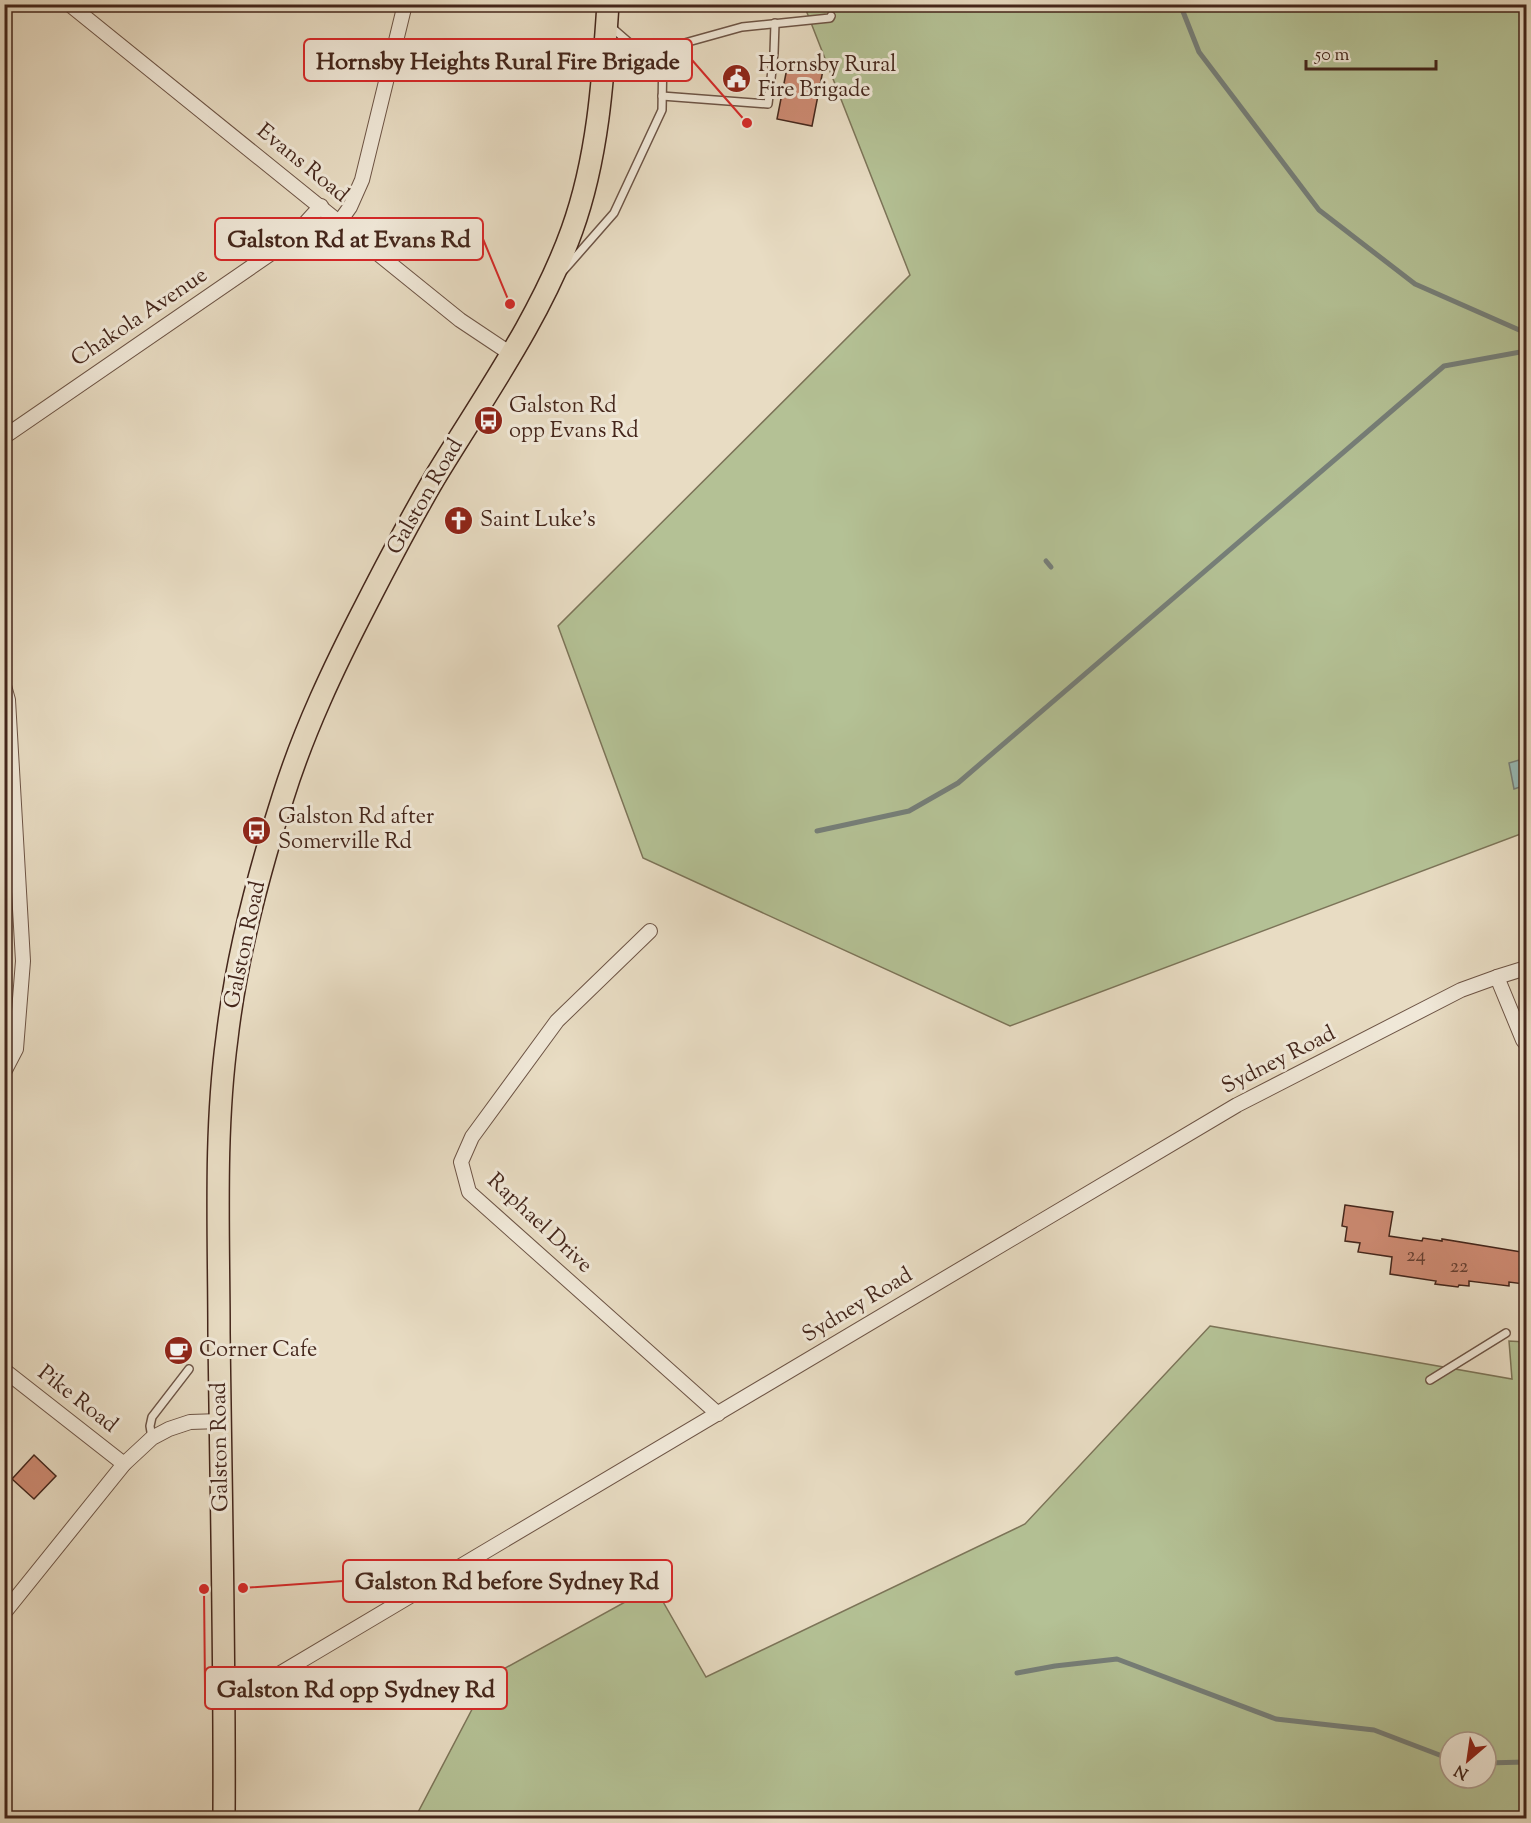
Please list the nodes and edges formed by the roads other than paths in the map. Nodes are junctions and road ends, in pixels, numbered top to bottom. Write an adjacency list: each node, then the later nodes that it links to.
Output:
1 (69, 4): 8 (street, Evans Road)
2 (405, 4): 9 (street)
3 (607, 14): 6 (lane); 10 (main road, Galston Road)
4 (831, 16): 5 (lane)
5 (775, 23): 6 (lane); 7 (lane)
6 (663, 49): 7 (lane)
7 (662, 96): 10 (lane)
8 (321, 206): 9 (street, Evans Road); 12 (street, Chakola Avenue)
9 (339, 221): 11 (street, Evans Road)
10 (548, 288): 11 (main road, Galston Road)
11 (511, 354): 24 (main road, Galston Road)
12 (4, 436)
13 (4, 686): 18 (street)
14 (650, 931): 23 (street, Raphael Drive)
15 (1527, 968): 16 (street, Sydney Road)
16 (1497, 977): 17 (street); 23 (street, Sydney Road)
17 (1527, 1044)
18 (4, 1072)
19 (1506, 1333): 22 (lane)
20 (189, 1368): 25 (lane)
21 (4, 1370): 26 (street, Pike Road)
22 (1430, 1380)
23 (718, 1414): 28 (street, Sydney Road)
24 (220, 1421): 25 (street); 28 (main road, Galston Road)
25 (152, 1438): 26 (street)
26 (124, 1464): 27 (street)
27 (4, 1613)
28 (225, 1706): 29 (main road, Galston Road)
29 (224, 1818)

